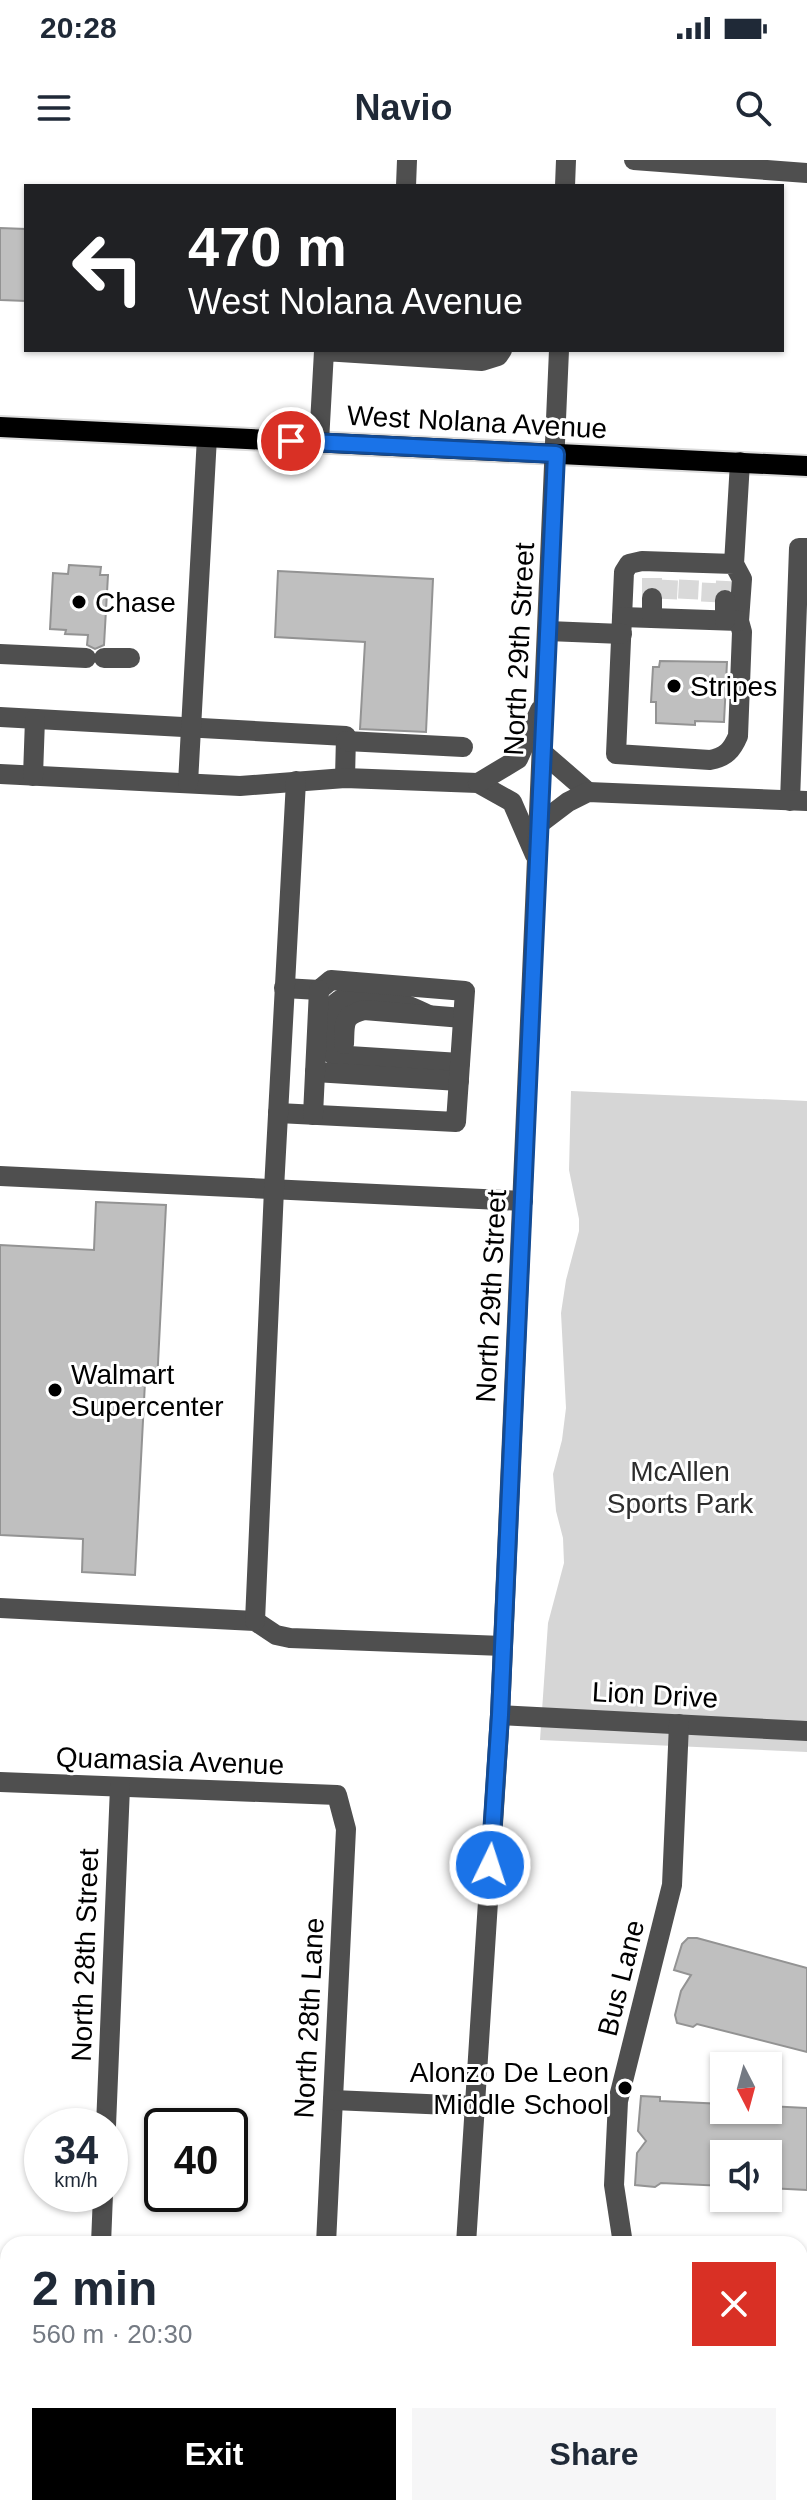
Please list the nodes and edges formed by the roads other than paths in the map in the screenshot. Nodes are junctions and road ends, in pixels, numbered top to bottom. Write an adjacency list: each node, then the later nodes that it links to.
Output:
1 (407, 160): 5 (street)
2 (566, 160): 6 (street)
3 (634, 160): 4 (street)
4 (807, 173)
5 (406, 184)
6 (565, 184)
7 (324, 352): 14 (street)
8 (374, 352): 11 (street)
9 (501, 352): 11 (street)
10 (559, 352): 15 (street, North 29th Street)
11 (403, 353)
12 (0, 427): 13 (main road, West Nolana Avenue)
13 (207, 437): 14 (main road, West Nolana Avenue); 28 (street)
14 (319, 442): 15 (main road, West Nolana Avenue)
15 (556, 454): 16 (main road, West Nolana Avenue); 22 (street, North 29th Street)
16 (740, 462): 17 (main road, West Nolana Avenue); 20 (street)
17 (807, 466)
18 (807, 548): 32 (street)
19 (669, 590): 20 (street); 20 (street); 21 (street); 21 (street)
20 (722, 592): 21 (street)
21 (622, 625): 22 (street)
22 (548, 631): 25 (street, North 29th Street)
23 (0, 654): 24 (street)
24 (130, 658)
25 (545, 698): 31 (street, North 29th Street); 38 (street)
26 (0, 717): 27 (street)
27 (35, 719): 28 (street); 34 (street)
28 (191, 727): 29 (street); 37 (street)
29 (346, 741): 30 (street); 35 (street)
30 (463, 747)
31 (543, 753): 39 (street); 41 (street, North 29th Street)
32 (799, 753): 40 (street)
33 (0, 774): 34 (street)
34 (33, 776): 37 (street)
35 (345, 778): 36 (street); 38 (street)
36 (296, 781): 37 (street); 43 (street)
37 (188, 783)
38 (478, 783): 42 (street)
39 (588, 792): 40 (street); 41 (street)
40 (798, 801)
41 (539, 824): 42 (street, North 29th Street)
42 (538, 862): 52 (street, North 29th Street)
43 (284, 988): 44 (street); 48 (street)
44 (319, 990): 45 (street); 46 (street)
45 (463, 1018): 47 (street); 47 (street)
46 (315, 1072): 47 (street); 49 (street)
47 (460, 1072): 49 (street)
48 (278, 1113): 49 (street); 51 (street)
49 (313, 1115)
50 (0, 1176): 51 (street)
51 (274, 1189): 52 (street); 54 (street)
52 (523, 1201): 55 (street, North 29th Street)
53 (0, 1608): 54 (street)
54 (255, 1621): 55 (street)
55 (503, 1646): 56 (street, North 29th Street)
56 (500, 1715): 57 (street, Lion Drive); 63 (street, North 29th Street)
57 (679, 1724): 58 (street, Lion Drive); 69 (street, Bus Lane)
58 (807, 1731)
59 (0, 1782): 60 (street, Quamasia Avenue)
60 (120, 1787): 61 (street, Quamasia Avenue); 64 (street, North 28th Street)
61 (337, 1795): 62 (street, North 28th Lane)
62 (333, 2100): 63 (street); 67 (street, North 28th Lane)
63 (473, 2106): 68 (street, North 29th Street)
64 (107, 2108)
65 (102, 2212): 66 (street)
66 (101, 2236)
67 (326, 2236)
68 (466, 2236)
69 (622, 2236)

